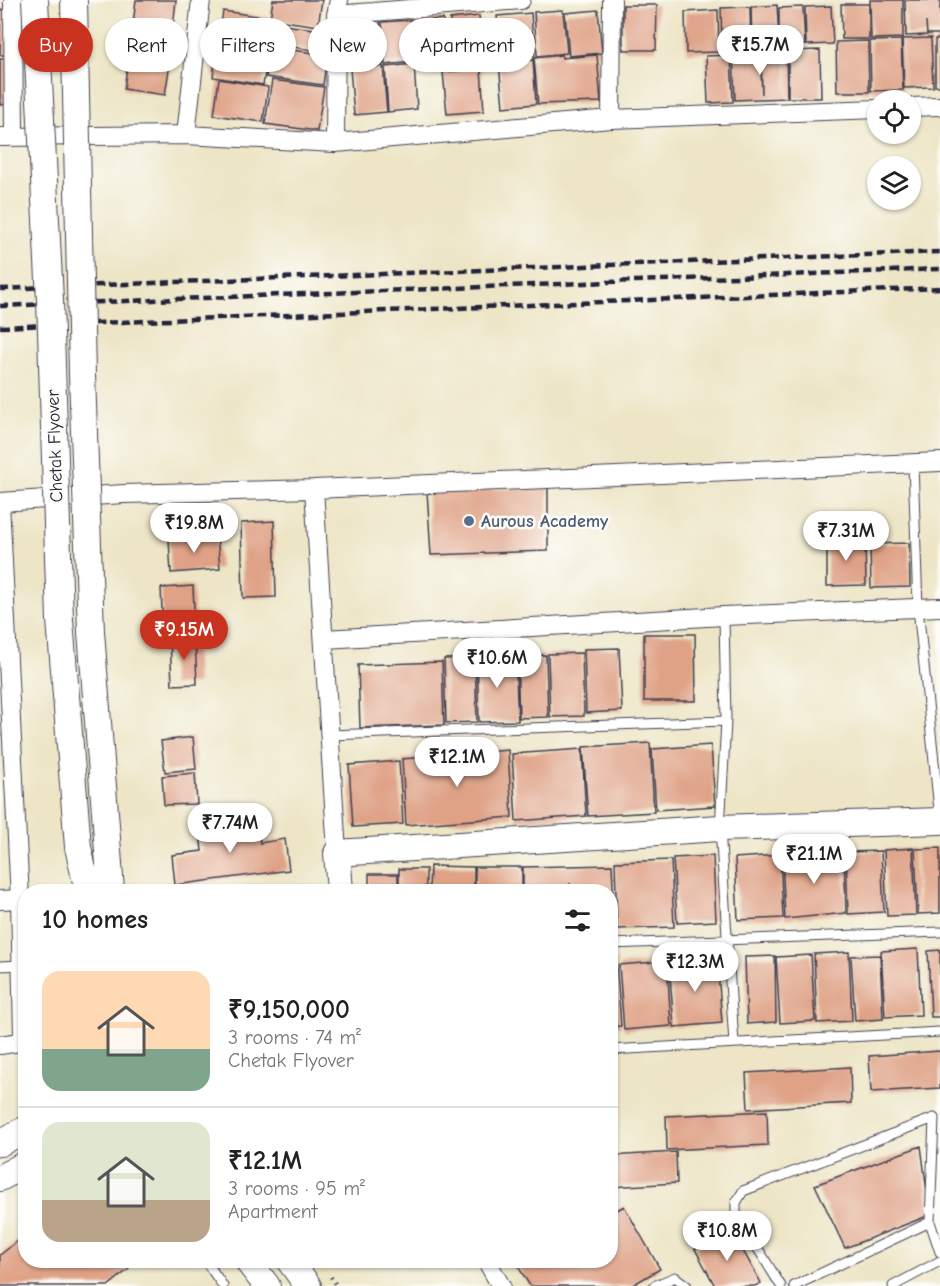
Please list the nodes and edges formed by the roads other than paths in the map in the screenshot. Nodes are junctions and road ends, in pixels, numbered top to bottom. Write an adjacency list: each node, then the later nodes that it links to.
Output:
1 (13, 0): 14 (street)
2 (35, 0): 34 (main road, Chetak Flyover, bridge)
3 (74, 0): 35 (main road, Chetak Flyover, bridge)
4 (201, 0): 13 (street)
5 (521, 0): 7 (street)
6 (612, 0): 12 (street)
7 (484, 1): 8 (street)
8 (337, 8): 15 (street)
9 (940, 106): 10 (street)
10 (921, 107)
11 (867, 109): 12 (street)
12 (611, 119): 15 (street)
13 (186, 135): 14 (street); 15 (street)
14 (7, 137)
15 (335, 143)
16 (940, 462): 17 (street)
17 (913, 464): 18 (street); 21 (lane)
18 (314, 489): 19 (street); 23 (street)
19 (0, 501): 24 (street)
20 (940, 607): 21 (street)
21 (918, 608): 22 (street); 26 (lane)
22 (724, 616): 23 (street); 27 (lane)
23 (324, 639): 28 (street)
24 (4, 688): 29 (street)
25 (940, 717): 26 (lane)
26 (929, 718): 30 (lane)
27 (726, 722): 28 (lane); 31 (lane)
28 (330, 735): 33 (street)
29 (7, 763): 32 (street)
30 (940, 820): 31 (main road)
31 (720, 828): 33 (main road); 41 (lane)
32 (8, 834): 37 (street)
33 (337, 853): 36 (main road)
34 (86, 884)
35 (110, 884)
36 (339, 884)
37 (18, 888)
38 (18, 899): 39 (street)
39 (0, 900)
40 (940, 932): 41 (lane)
41 (726, 939): 42 (lane); 47 (lane)
42 (618, 944)
43 (18, 965): 44 (lane)
44 (0, 966)
45 (940, 1032): 47 (lane)
46 (18, 1042): 48 (street)
47 (734, 1043): 49 (lane)
48 (0, 1045)
49 (618, 1050)
50 (18, 1133): 51 (main road)
51 (0, 1143)
52 (18, 1168): 53 (main road)
53 (0, 1178)
54 (930, 1222): 55 (lane); 67 (lane); 68 (lane)
55 (940, 1252)
56 (940, 1261): 69 (lane)
57 (211, 1268): 61 (lane)
58 (254, 1268): 62 (main road)
59 (295, 1268): 63 (main road)
60 (491, 1268): 64 (street)
61 (223, 1286)
62 (267, 1286)
63 (308, 1286)
64 (501, 1286)
65 (654, 1286): 66 (lane)
66 (687, 1286)
67 (782, 1286)
68 (794, 1286)
69 (893, 1286)

